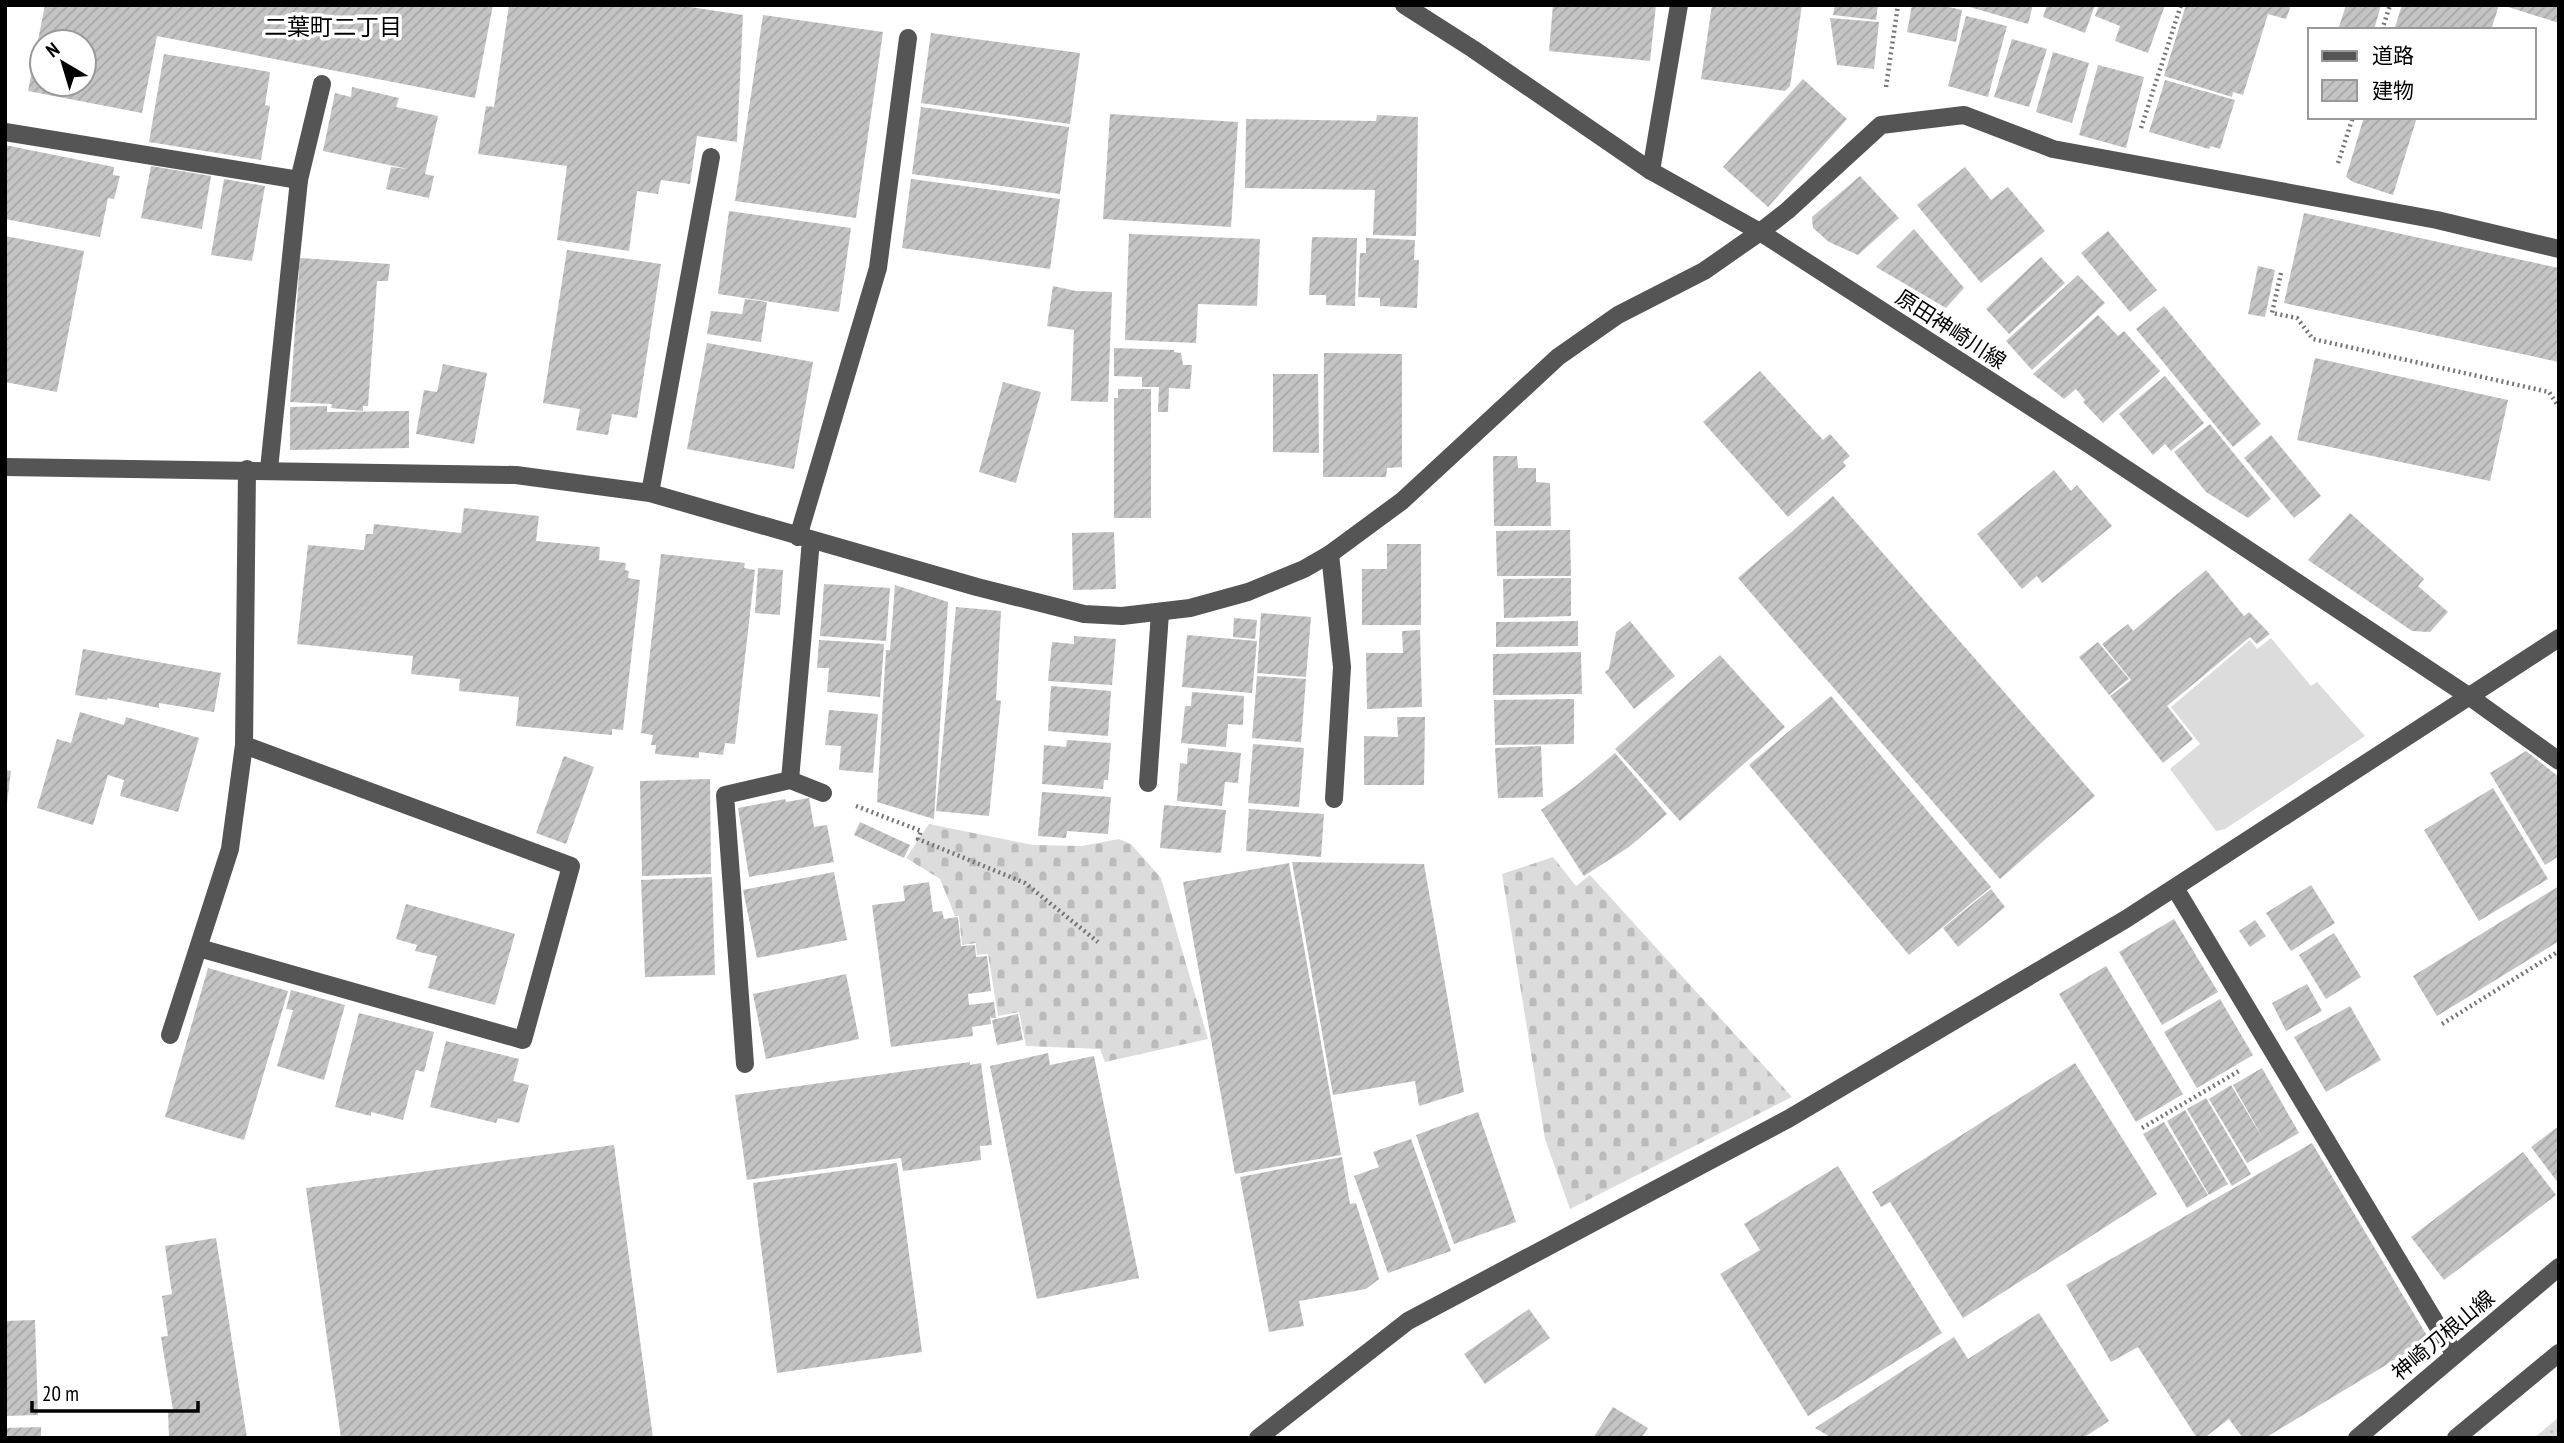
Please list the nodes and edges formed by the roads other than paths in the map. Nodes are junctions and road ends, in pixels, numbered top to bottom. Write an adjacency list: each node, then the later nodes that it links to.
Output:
1 (1679, 5): 7 (street)
2 (1406, 6): 7 (street, 原田神崎川線)
3 (908, 38): 15 (street)
4 (322, 84): 8 (street)
5 (5, 132): 8 (street)
6 (711, 157): 14 (street)
7 (1651, 171): 9 (street, 原田神崎川線)
8 (299, 180): 13 (street)
9 (1760, 232): 10 (street); 16 (street); 19 (street, 原田神崎川線)
10 (2559, 250)
11 (5, 467): 12 (street)
12 (247, 469): 13 (street); 20 (street)
13 (269, 470): 14 (street)
14 (650, 493): 15 (street)
15 (805, 538): 17 (street); 22 (street)
16 (1330, 554): 17 (street); 25 (street)
17 (1160, 613): 23 (street)
18 (2559, 638): 19 (street)
19 (2470, 697): 21 (street, 原田神崎川線); 26 (street)
20 (244, 745): 27 (street); 27 (street)
21 (2559, 761)
22 (790, 780): 24 (street); 29 (street)
23 (1148, 783)
24 (823, 793)
25 (1334, 799)
26 (2175, 888): 32 (street); 33 (street)
27 (199, 948): 28 (street)
28 (170, 1035)
29 (745, 1064)
30 (2559, 1267): 32 (street, 神崎刀根山線)
31 (2559, 1353): 35 (street)
32 (2455, 1355): 34 (street, 神崎刀根山線)
33 (1258, 1438)
34 (2357, 1438)
35 (2456, 1438)

